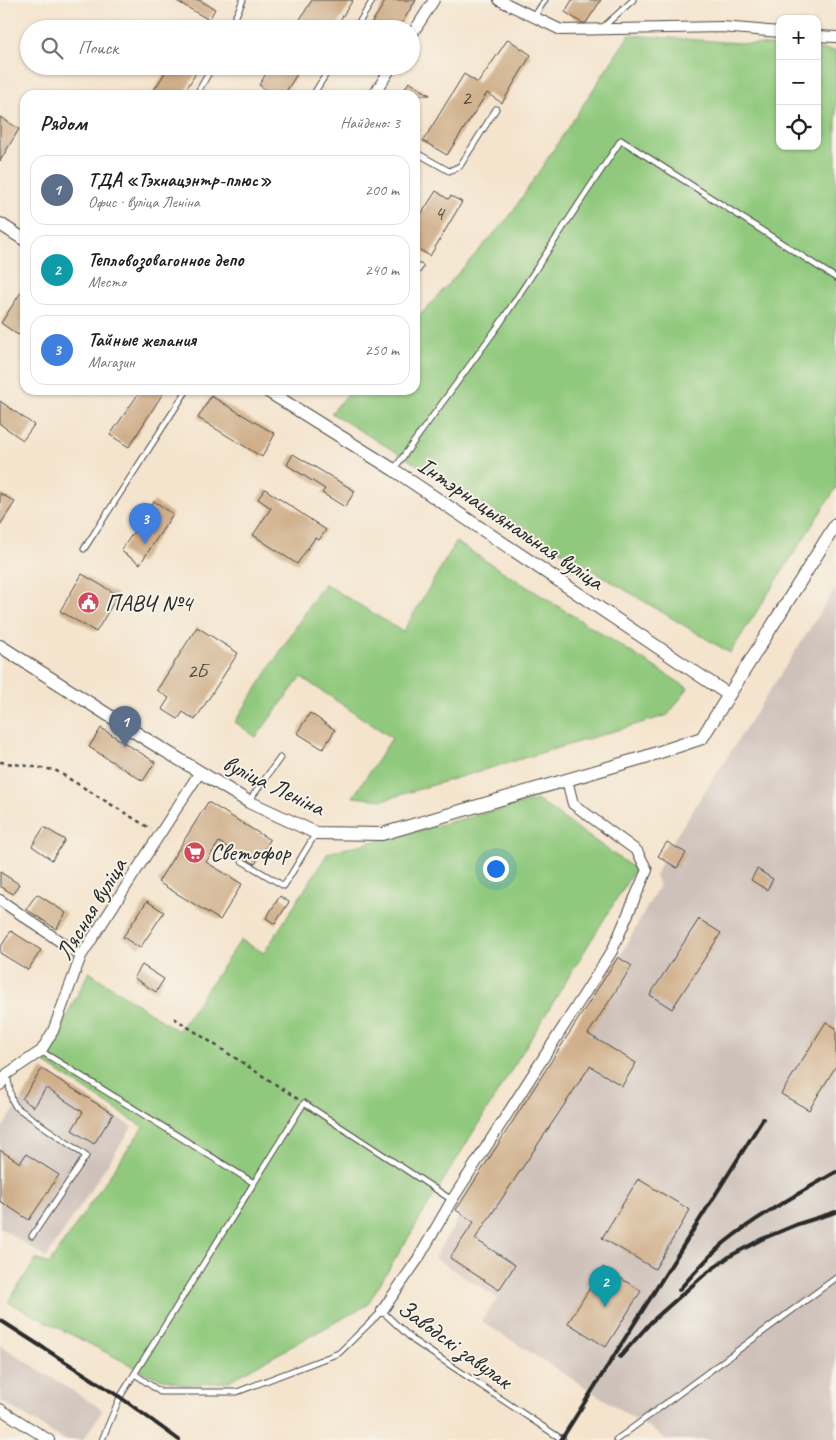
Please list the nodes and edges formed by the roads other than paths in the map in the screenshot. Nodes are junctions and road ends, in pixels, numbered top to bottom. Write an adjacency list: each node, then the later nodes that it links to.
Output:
1 (243, 0): 8 (lane)
2 (373, 0): 9 (lane)
3 (434, 0): 10 (street)
4 (499, 0): 7 (street)
5 (545, 0): 7 (lane)
6 (633, 0): 11 (lane)
7 (534, 17): 11 (street)
8 (234, 20)
9 (361, 20)
10 (420, 22)
11 (600, 29): 12 (street)
12 (776, 32)
13 (821, 36): 14 (street)
14 (836, 37)
15 (208, 75): 18 (lane)
16 (325, 75): 19 (lane)
17 (386, 75): 20 (street)
18 (199, 90)
19 (316, 90)
20 (377, 90)
21 (496, 109): 22 (lane)
22 (420, 155)
23 (0, 224): 24 (street)
24 (20, 237)
25 (836, 278): 28 (lane)
26 (184, 395): 30 (lane)
27 (274, 395): 28 (street, Інтэрнацыянальная вуліца)
28 (394, 470): 32 (street, Інтэрнацыянальная вуліца)
29 (836, 524): 32 (street, вуліца Леніна)
30 (84, 549)
31 (0, 646): 34 (street, вуліца Леніна)
32 (729, 694): 35 (street, вуліца Леніна)
33 (280, 758): 36 (lane)
34 (200, 772): 36 (street, вуліца Леніна); 40 (street, Лясная вуліца)
35 (567, 780): 37 (street, вуліца Леніна); 45 (street)
36 (249, 802): 37 (street, вуліца Леніна)
37 (316, 832): 38 (lane)
38 (242, 861)
39 (0, 900): 40 (street)
40 (81, 956): 41 (street, Лясная вуліца)
41 (41, 1051): 42 (street, Лясная вуліца); 44 (lane)
42 (7, 1074): 43 (street, Лясная вуліца); 46 (lane)
43 (0, 1085)
44 (254, 1183): 45 (lane); 49 (lane)
45 (452, 1200): 48 (street)
46 (32, 1236)
47 (836, 1278): 54 (lane)
48 (382, 1311): 49 (lane, Заводскі завулак); 53 (lane, Заводскі завулак)
49 (135, 1374): 52 (lane)
50 (0, 1409): 51 (street)
51 (49, 1440)
52 (102, 1440)
53 (563, 1440)
54 (616, 1440)

